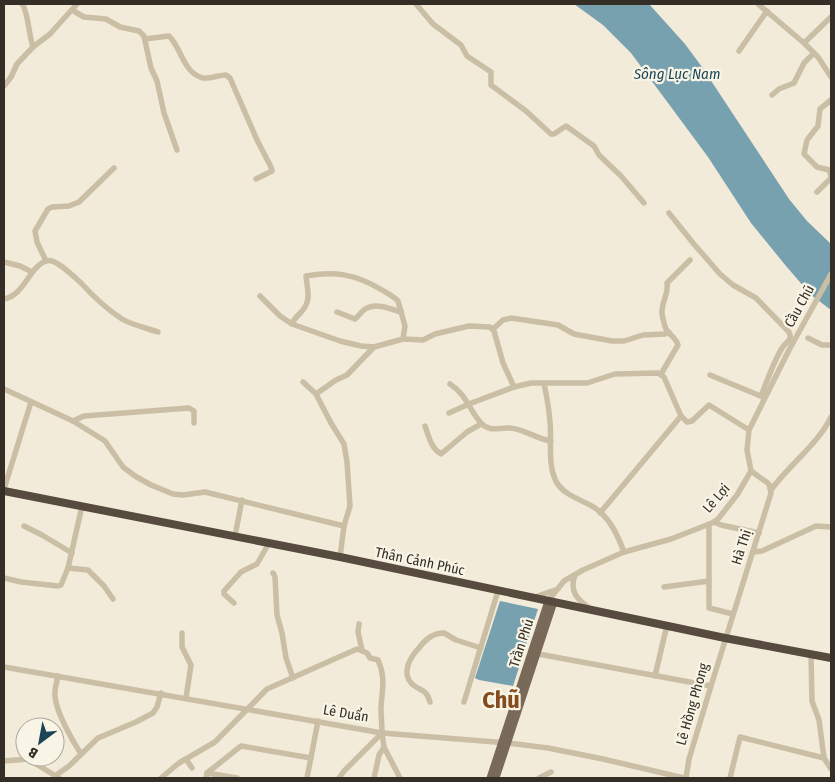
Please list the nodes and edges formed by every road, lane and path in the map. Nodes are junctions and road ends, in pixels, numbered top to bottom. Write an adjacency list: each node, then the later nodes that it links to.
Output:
1 (22, 4): 10 (street)
2 (77, 4): 6 (street)
3 (416, 4): 22 (street)
4 (758, 4): 5 (street)
5 (766, 8): 9 (street); 11 (street)
6 (72, 10): 8 (street); 10 (street)
7 (831, 17): 9 (street)
8 (145, 39): 17 (street); 20 (street)
9 (804, 43): 12 (street)
10 (33, 47): 14 (street)
11 (739, 51)
12 (814, 53): 13 (street); 15 (street)
13 (831, 77)
14 (4, 86)
15 (772, 95)
16 (831, 100): 19 (street)
17 (177, 150)
18 (114, 168): 25 (street)
19 (831, 177): 21 (street)
20 (256, 179)
21 (817, 192)
22 (644, 203)
23 (670, 213): 49 (street)
24 (690, 260): 36 (street)
25 (46, 261): 27 (street); 35 (street)
26 (4, 262): 27 (street)
27 (32, 272): 30 (street)
28 (831, 274): 49 (street, Cầu Chũ)
29 (260, 296): 33 (street)
30 (4, 299)
31 (337, 312): 32 (street)
32 (401, 312): 33 (street); 38 (street)
33 (292, 324): 40 (street)
34 (493, 329): 36 (street); 38 (street); 46 (street)
35 (158, 332)
36 (669, 332): 41 (street)
37 (808, 338): 39 (street)
38 (403, 339): 40 (street)
39 (831, 345)
40 (374, 347): 48 (street)
41 (661, 374): 45 (street); 53 (street)
42 (710, 375): 49 (street)
43 (303, 382): 48 (street)
44 (450, 384): 51 (street)
45 (544, 384): 46 (street); 60 (street)
46 (514, 387): 51 (street)
47 (4, 389): 50 (street)
48 (316, 394): 69 (street)
49 (763, 397): 59 (street)
50 (31, 402): 54 (street); 62 (street)
51 (469, 404): 52 (street); 57 (street)
52 (449, 413)
53 (681, 416): 59 (street); 66 (street)
54 (74, 421): 56 (street); 64 (street)
55 (830, 422): 63 (street)
56 (194, 423)
57 (482, 424): 58 (street); 60 (street)
58 (425, 426)
59 (749, 430): 61 (street)
60 (551, 441): 66 (street)
61 (751, 471): 63 (street); 67 (street, Lê Lợi)
62 (4, 490): 65 (highway, Thân Cảnh Phúc)
63 (771, 490): 71 (street, Hà Thị)
64 (242, 500): 69 (street); 72 (street)
65 (82, 506): 72 (highway, Thân Cảnh Phúc); 76 (street)
66 (600, 513): 74 (street)
67 (711, 523): 71 (street); 74 (street, Lê Lợi); 82 (street)
68 (24, 526): 76 (street)
69 (344, 526): 77 (street)
70 (831, 527): 75 (street)
71 (759, 533): 75 (street, Hà Thị)
72 (234, 536): 73 (highway, Thân Cảnh Phúc)
73 (269, 543): 77 (highway, Thân Cảnh Phúc); 89 (street)
74 (624, 552): 80 (street, Lê Lợi)
75 (753, 552): 91 (street, Hà Thị)
76 (72, 553): 78 (street)
77 (340, 558): 85 (highway, Thân Cảnh Phúc)
78 (68, 568): 81 (street); 87 (street)
79 (273, 574): 104 (street)
80 (575, 575): 84 (street, Lê Lợi); 90 (street)
81 (4, 578)
82 (709, 581): 83 (street); 91 (street)
83 (664, 588)
84 (557, 589): 86 (street, Lê Lợi); 88 (street)
85 (498, 591): 86 (highway, Thân Cảnh Phúc); 96 (street)
86 (534, 598): 88 (highway, Thân Cảnh Phúc)
87 (113, 599)
88 (551, 601): 90 (highway, Thân Cảnh Phúc); 98 (main road, Trần Phú)
89 (234, 603)
90 (590, 610): 93 (highway, Thân Cảnh Phúc)
91 (733, 614): 95 (street, Hà Thị)
92 (359, 624): 97 (street)
93 (667, 625): 95 (highway, Thân Cảnh Phúc); 103 (street)
94 (182, 633): 107 (street)
95 (725, 638): 99 (highway, Thân Cảnh Phúc); 105 (street, Lê Hồng Phong)
96 (481, 648): 108 (street); 109 (street)
97 (362, 650): 104 (street); 112 (street)
98 (534, 653): 103 (street); 113 (main road, Trần Phú)
99 (811, 654): 100 (highway, Thân Cảnh Phúc); 117 (street)
100 (831, 658)
101 (4, 667): 102 (street, Lê Duẩn)
102 (58, 676): 106 (street, Lê Duẩn); 115 (street)
103 (655, 676): 105 (street)
104 (293, 678): 110 (street)
105 (711, 686): 134 (street, Lê Hồng Phong)
106 (161, 693): 107 (street, Lê Duẩn); 115 (street)
107 (186, 698): 110 (street, Lê Duẩn)
108 (430, 702)
109 (464, 702)
110 (249, 708): 111 (street, Lê Duẩn); 118 (street)
111 (318, 721): 112 (street, Lê Duẩn); 116 (street)
112 (382, 733): 113 (street, Lê Duẩn); 114 (street); 128 (street)
113 (505, 743): 131 (main road, Trần Phú); 132 (main road, Trần Phú); 134 (street, Lê Duẩn)
114 (384, 747): 129 (street); 130 (street)
115 (80, 754): 124 (street)
116 (311, 758): 123 (street); 127 (street)
117 (824, 758): 121 (street); 135 (street)
118 (186, 759): 120 (street); 125 (street)
119 (4, 762): 124 (street)
120 (192, 768)
121 (831, 769)
122 (551, 772): 133 (street)
123 (206, 775): 126 (street)
124 (57, 777)
125 (161, 778)
126 (237, 778)
127 (307, 778)
128 (339, 778)
129 (374, 778)
130 (400, 778)
131 (490, 778)
132 (496, 778)
133 (539, 778)
134 (685, 778)
135 (730, 778)

